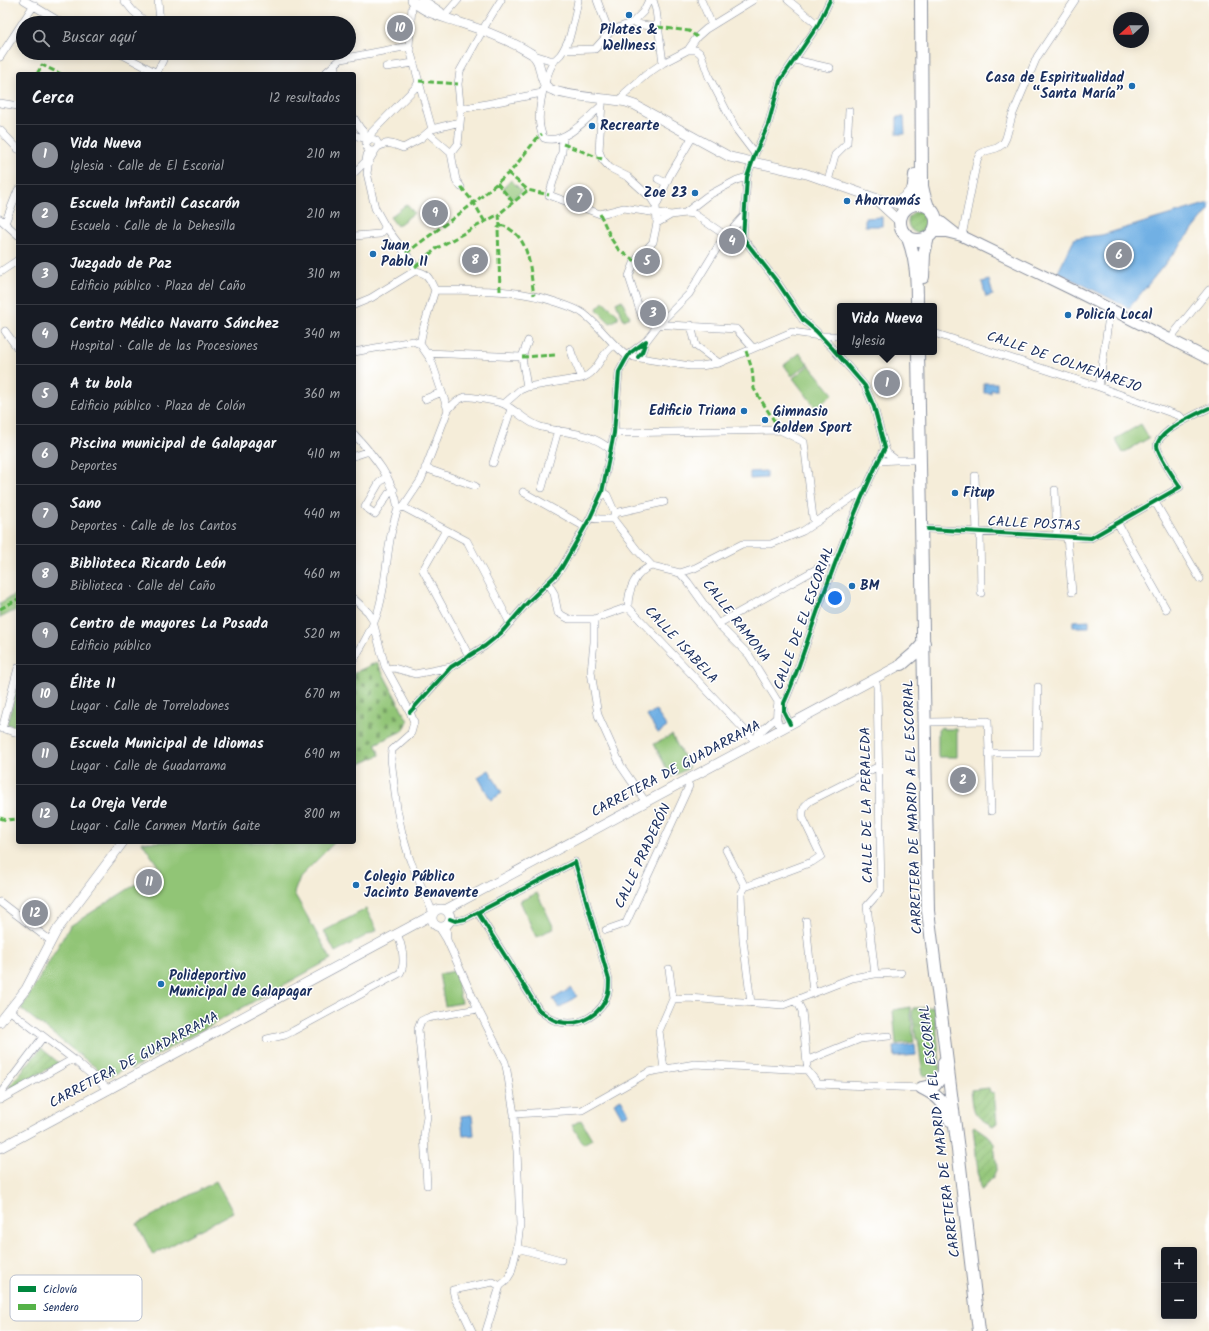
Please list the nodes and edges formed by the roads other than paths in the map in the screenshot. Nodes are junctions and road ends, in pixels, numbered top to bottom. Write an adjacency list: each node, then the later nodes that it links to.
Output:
1 (24, 0): 18 (street)
2 (124, 0): 22 (street)
3 (158, 0): 23 (street)
4 (458, 0): 19 (street)
5 (501, 0): 29 (street)
6 (578, 0): 33 (street)
7 (597, 0): 30 (street)
8 (648, 0): 24 (street)
9 (653, 0): 28 (street)
10 (701, 0): 26 (street)
11 (753, 0): 26 (street)
12 (788, 0): 27 (street)
13 (830, 0): 27 (street)
14 (914, 0): 78 (highway)
15 (921, 0): 84 (highway)
16 (1075, 0): 98 (street)
17 (416, 1): 19 (main road); 25 (main road); 32 (street)
18 (34, 5): 20 (street); 21 (street)
19 (445, 15): 25 (main road)
20 (27, 16)
21 (51, 16)
22 (139, 16)
23 (159, 16)
24 (633, 22): 28 (street); 30 (street)
25 (461, 23): 29 (main road)
26 (712, 25): 34 (street)
27 (818, 25): 42 (street)
28 (658, 27): 44 (street)
29 (482, 31): 36 (main road); 58 (street)
30 (611, 31): 33 (street)
31 (16, 33): 37 (street)
32 (409, 46): 35 (street); 43 (street)
33 (564, 50): 41 (street)
34 (688, 50): 44 (street); 71 (street)
35 (356, 56)
36 (534, 56): 41 (street); 53 (main road)
37 (0, 57)
38 (132, 60): 48 (street)
39 (163, 60): 49 (street)
40 (340, 60): 45 (street)
41 (555, 60): 53 (street)
42 (795, 60): 47 (street); 71 (street)
43 (414, 63): 46 (street); 52 (street)
44 (663, 63): 54 (street)
45 (335, 64): 50 (street); 51 (street)
46 (386, 67)
47 (830, 68)
48 (154, 72)
49 (157, 72)
50 (326, 72)
51 (337, 72)
52 (419, 81): 63 (street); 67 (street)
53 (544, 89): 55 (main road); 58 (street); 66 (street)
54 (620, 101): 55 (main road); 65 (main road)
55 (602, 102): 66 (street); 85 (street)
56 (0, 103): 57 (street)
57 (16, 106)
58 (461, 109): 61 (street)
59 (849, 111): 76 (street)
60 (356, 121): 67 (street)
61 (460, 122): 63 (street); 70 (street)
62 (0, 130): 68 (street)
63 (430, 131): 69 (street); 70 (street)
64 (356, 136): 67 (street)
65 (693, 136): 71 (main road); 77 (street)
66 (563, 137): 85 (street)
67 (370, 139): 69 (street); 69 (street)
68 (16, 147)
69 (374, 150): 72 (street); 73 (street)
70 (451, 153): 79 (street)
71 (753, 158): 74 (street); 76 (main road)
72 (356, 171): 73 (street)
73 (367, 173): 93 (street)
74 (747, 177): 86 (street); 88 (street)
75 (658, 179): 77 (street)
76 (828, 181): 81 (main road)
77 (666, 184): 85 (street)
78 (915, 184): 82 (main road); 83 (highway)
79 (461, 188)
80 (16, 194): 90 (street)
81 (872, 197): 82 (main road); 91 (main road)
82 (892, 203): 83 (main road)
83 (910, 206): 84 (highway); 91 (highway)
84 (928, 207): 89 (highway)
85 (656, 209): 87 (street); 92 (street)
86 (685, 213): 87 (street); 95 (street)
87 (671, 215): 92 (street)
88 (744, 215): 95 (street); 110 (street)
89 (936, 218): 97 (highway); 98 (main road)
90 (2, 221): 94 (street)
91 (900, 222): 96 (highway)
92 (656, 223): 109 (street)
93 (385, 226): 99 (street); 101 (street)
94 (16, 233)
95 (724, 235): 111 (street)
96 (907, 235): 97 (highway); 105 (highway)
97 (930, 235): 98 (main road); 106 (highway)
98 (959, 235): 108 (main road)
99 (356, 236)
100 (16, 261): 102 (street)
101 (415, 271): 103 (street); 107 (street)
102 (0, 272)
103 (435, 290): 122 (street); 123 (street)
104 (1209, 290): 120 (street)
105 (917, 303)
106 (924, 303)
107 (356, 304)
108 (1110, 309): 120 (main road); 140 (street)
109 (642, 317): 111 (street); 119 (street)
110 (803, 320): 115 (street); 116 (street)
111 (659, 324): 112 (street); 119 (street)
112 (691, 325): 126 (street); 137 (street)
113 (6, 331): 124 (street)
114 (837, 331): 116 (street)
115 (792, 332): 116 (street); 126 (street)
116 (818, 333): 118 (street); 129 (street)
117 (937, 334): 140 (street, CALLE DE COLMENAREJO)
118 (837, 336)
119 (648, 338): 133 (street); 135 (street)
120 (1171, 340): 136 (main road)
121 (528, 341): 134 (street)
122 (420, 344): 127 (street); 128 (street)
123 (614, 345): 133 (street); 138 (street)
124 (16, 346)
125 (570, 348): 138 (street)
126 (753, 348): 137 (street)
127 (356, 352)
128 (427, 353): 134 (street); 141 (street)
129 (837, 354)
130 (838, 355): 151 (street)
131 (918, 355): 156 (highway, CARRETERA DE MADRID A EL ESCORIAL)
132 (924, 355): 178 (highway, CARRETERA DE MADRID A EL ESCORIAL)
133 (628, 356): 135 (street); 149 (street)
134 (522, 357): 139 (street)
135 (638, 357): 137 (street)
136 (1209, 359)
137 (719, 363)
138 (582, 378): 139 (street)
139 (527, 387): 143 (street)
140 (1099, 387): 147 (street, CALLE DE COLMENAREJO)
141 (442, 392): 142 (street); 146 (street)
142 (425, 399)
143 (504, 404): 145 (street); 146 (street)
144 (1209, 408): 147 (street, CALLE POSTAS)
145 (511, 409): 148 (street); 158 (street)
146 (448, 410): 159 (street)
147 (1184, 421): 171 (street, CALLE POSTAS)
148 (558, 430): 152 (street); 163 (street)
149 (614, 433): 152 (street); 175 (street)
150 (356, 436): 153 (street)
151 (885, 448): 155 (street); 157 (street, CALLE DE EL ESCORIAL)
152 (610, 449): 167 (street)
153 (369, 451): 154 (street); 160 (street)
154 (356, 455)
155 (896, 460): 156 (street); 157 (street)
156 (920, 460): 197 (highway, CARRETERA DE MADRID A EL ESCORIAL)
157 (878, 461): 164 (street, CALLE DE EL ESCORIAL)
158 (494, 463)
159 (425, 468): 162 (street); 169 (street)
160 (387, 476): 168 (street); 168 (street)
161 (975, 476): 180 (street, CALLE POSTAS)
162 (475, 486)
163 (542, 488)
164 (865, 489): 175 (street); 183 (street, CALLE DE EL ESCORIAL)
165 (1055, 490): 181 (street, CALLE POSTAS)
166 (523, 492): 177 (street)
167 (602, 492): 173 (street); 174 (street)
168 (395, 493): 169 (street); 172 (street)
169 (410, 498): 172 (street)
170 (664, 502): 173 (street)
171 (1155, 502): 176 (street, CALLE POSTAS); 186 (street)
172 (400, 508): 179 (street); 196 (street)
173 (614, 516): 174 (street); 184 (street)
174 (590, 518): 177 (street)
175 (817, 522): 185 (street)
176 (1118, 524): 182 (street, CALLE POSTAS); 192 (street)
177 (585, 527): 187 (street)
178 (928, 529): 180 (street, CALLE POSTAS); 210 (highway, CARRETERA DE MADRID A EL ESCORIAL)
179 (446, 530): 194 (street); 199 (street)
180 (978, 532): 181 (street, CALLE POSTAS); 189 (street, CALLE POSTAS)
181 (1057, 536): 182 (street, CALLE POSTAS)
182 (1066, 537): 188 (street, CALLE POSTAS)
183 (838, 557): 195 (street); 207 (street, CALLE DE EL ESCORIAL)
184 (652, 566): 185 (street); 191 (street)
185 (680, 573): 195 (street, CALLE RAMONA)
186 (1200, 579)
187 (548, 583): 193 (street, CALLE ISABELA); 194 (street)
188 (1072, 592)
189 (981, 593)
190 (356, 600): 196 (street)
191 (628, 607): 193 (street, CALLE ISABELA); 214 (street, CALLE ISABELA)
192 (1166, 609)
193 (594, 619): 218 (street)
194 (510, 623): 199 (street)
195 (718, 624): 207 (street, CALLE RAMONA)
196 (374, 625): 198 (street); 202 (street)
197 (924, 643): 200 (highway); 203 (highway, CARRETERA DE MADRID A EL ESCORIAL)
198 (356, 656)
199 (468, 656): 201 (street)
200 (902, 664): 203 (highway); 205 (main road, CARRETERA DE GUADARRAMA)
201 (452, 667): 202 (street); 208 (street)
202 (387, 669): 208 (street)
203 (924, 670): 240 (highway, CARRETERA DE MADRID A EL ESCORIAL)
204 (16, 675): 212 (street)
205 (874, 679): 211 (main road, CARRETERA DE GUADARRAMA); 216 (street, CALLE DE LA PERALEDA)
206 (1038, 687): 215 (street)
207 (781, 702): 209 (street); 211 (street, CALLE DE EL ESCORIAL)
208 (410, 712): 225 (street)
209 (776, 718): 211 (street); 214 (street)
210 (931, 722): 215 (street); 262 (highway, CARRETERA DE MADRID A EL ESCORIAL)
211 (786, 726): 214 (main road, CARRETERA DE GUADARRAMA)
212 (1, 728): 213 (street)
213 (16, 732)
214 (756, 742): 217 (main road, CARRETERA DE GUADARRAMA)
215 (989, 753): 219 (street)
216 (879, 766): 222 (street); 232 (street, CALLE DE LA PERALEDA)
217 (686, 780): 218 (main road, CARRETERA DE GUADARRAMA); 227 (street, CALLE PRADERÓN)
218 (645, 801): 225 (main road, CARRETERA DE GUADARRAMA)
219 (991, 811)
220 (121, 844): 229 (main road)
221 (726, 850): 222 (street)
222 (745, 887): 236 (street)
223 (0, 902): 229 (street)
224 (478, 913): 224 (street); 225 (street)
225 (441, 918): 228 (main road, CARRETERA DE GUADARRAMA); 237 (street)
226 (806, 921): 233 (street)
227 (606, 930)
228 (397, 934): 243 (street); 249 (main road, CARRETERA DE GUADARRAMA)
229 (51, 941): 238 (main road)
230 (669, 969): 234 (street)
231 (901, 973): 232 (street)
232 (875, 974): 233 (street)
233 (813, 993): 235 (street)
234 (673, 999): 236 (street); 246 (street)
235 (794, 1001): 236 (street); 245 (street)
236 (751, 1003)
237 (478, 1009): 252 (street); 255 (street)
238 (9, 1010): 239 (main road); 242 (street)
239 (0, 1022)
240 (944, 1035): 248 (highway); 254 (highway, CARRETERA DE MADRID A EL ESCORIAL)
241 (889, 1036): 245 (street)
242 (43, 1037): 244 (street); 250 (street)
243 (267, 1039)
244 (73, 1060): 249 (street); 251 (street)
245 (808, 1060): 247 (street)
246 (664, 1069): 247 (street); 252 (street)
247 (807, 1070): 248 (street)
248 (922, 1088): 254 (highway)
249 (109, 1090): 253 (main road, CARRETERA DE GUADARRAMA)
250 (0, 1094)
251 (0, 1100)
252 (514, 1114): 256 (street)
253 (0, 1148)
254 (959, 1158): 261 (highway, CARRETERA DE MADRID A EL ESCORIAL)
255 (427, 1185)
256 (517, 1248): 257 (street); 258 (street)
257 (561, 1260)
258 (500, 1286): 259 (street); 260 (street)
259 (472, 1331)
260 (486, 1331)
261 (979, 1331)
262 (986, 1331)

